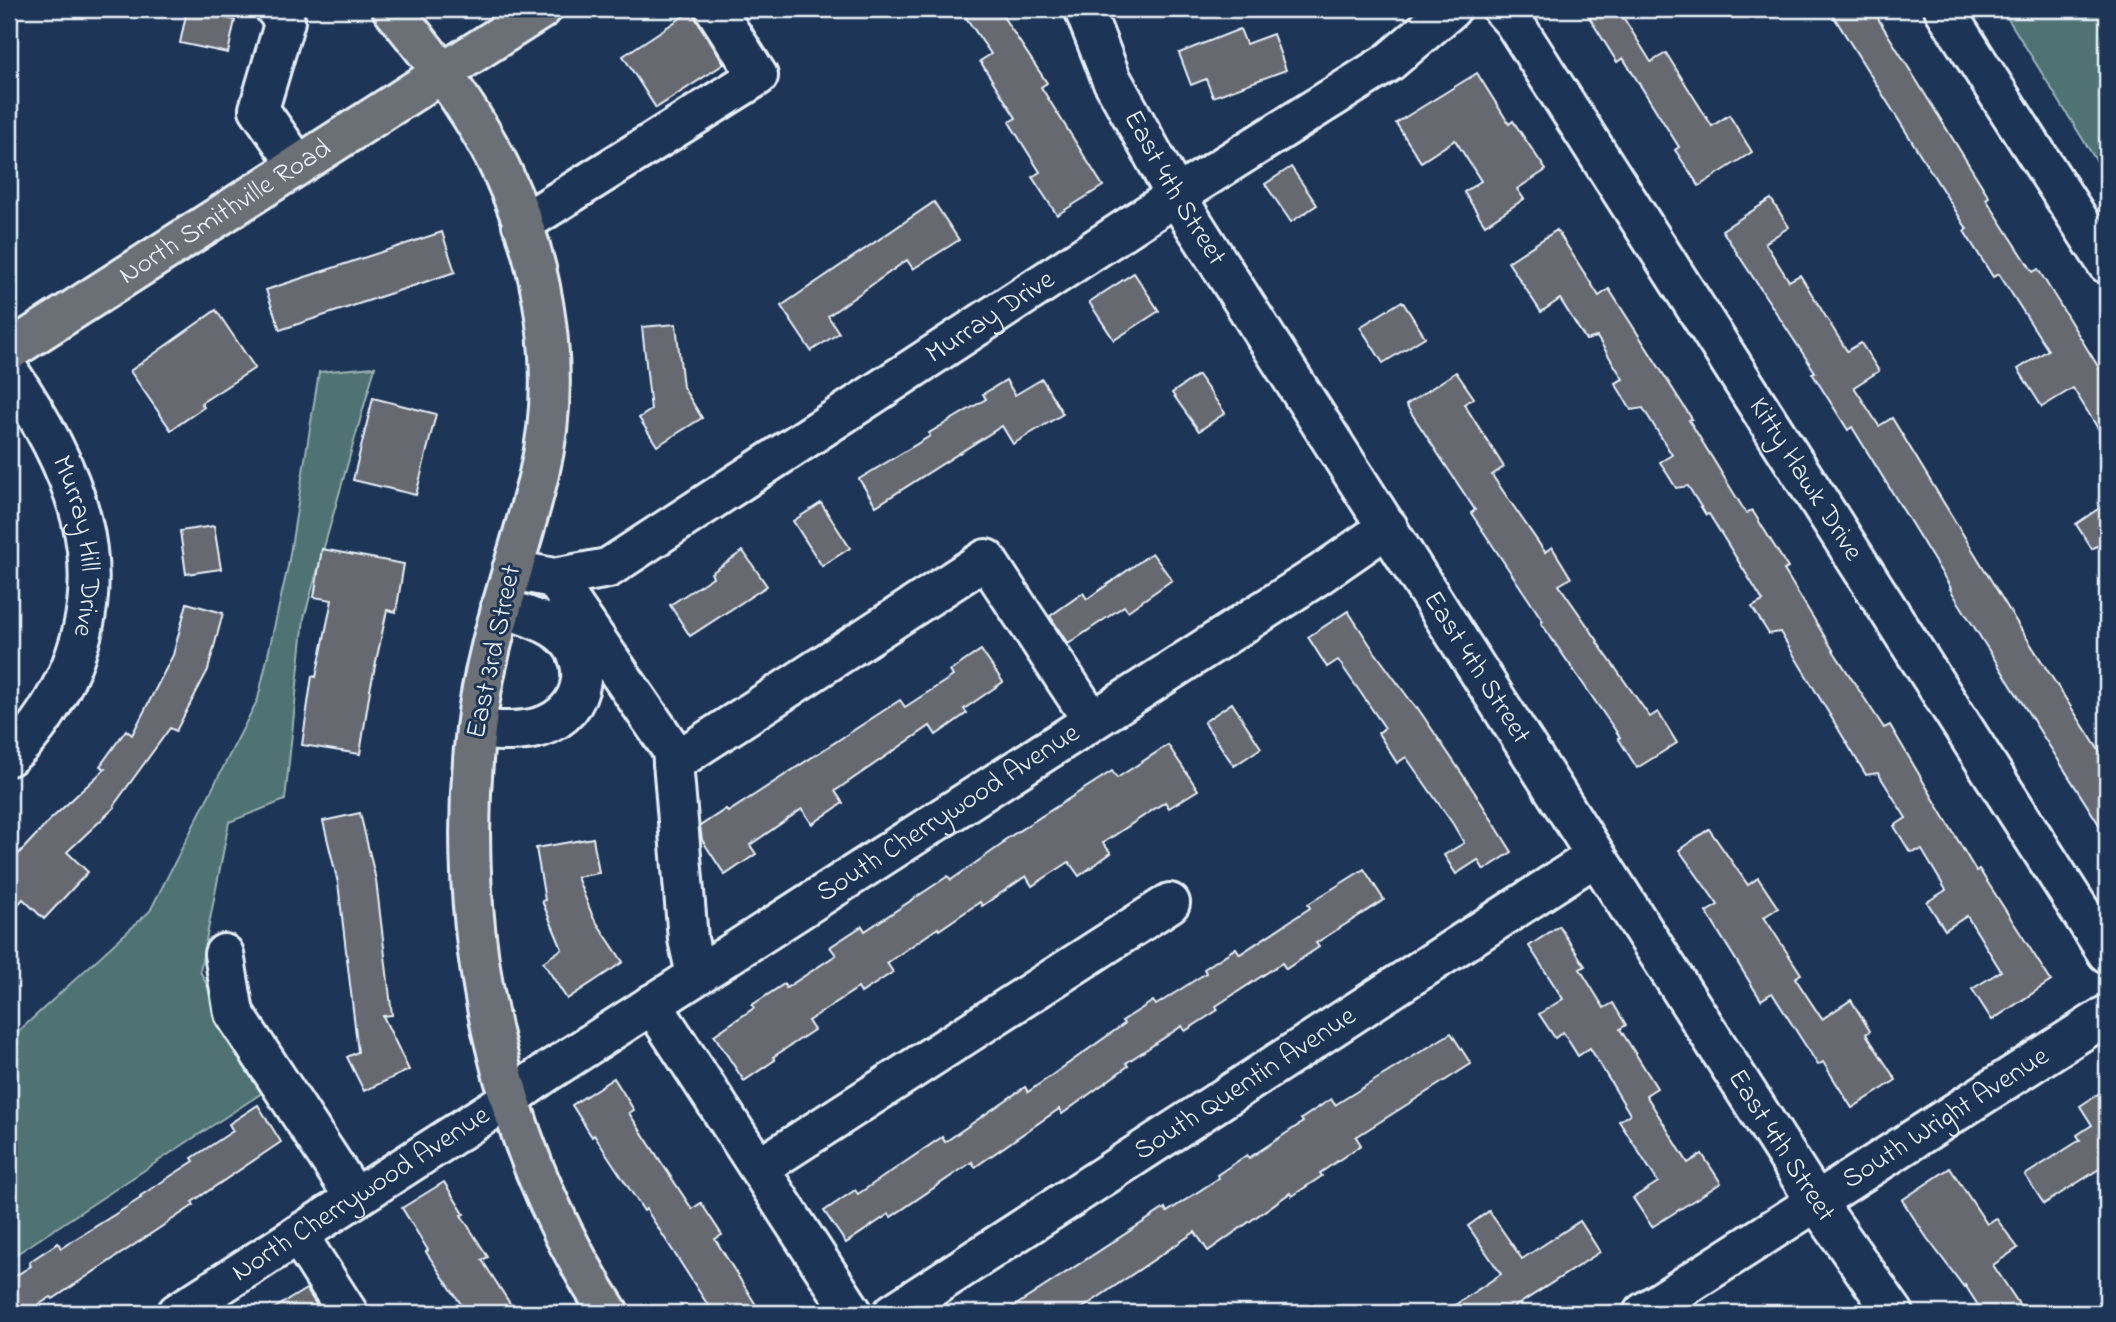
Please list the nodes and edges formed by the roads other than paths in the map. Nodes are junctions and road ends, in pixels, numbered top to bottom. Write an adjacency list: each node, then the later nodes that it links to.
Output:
1 (275, 9): 10 (street)
2 (392, 9): 9 (main road, East 3rd Street)
3 (542, 9): 9 (main road, North Smithville Road)
4 (715, 9): 12 (street)
5 (1084, 9): 11 (street, East 4th Street)
6 (1451, 9): 11 (street, Murray Drive)
7 (1502, 9): 26 (street, Kitty Hawk Drive)
8 (1944, 9): 13 (street)
9 (441, 74): 10 (main road, North Smithville Road); 12 (main road, East 3rd Street)
10 (298, 165): 14 (main road, North Smithville Road)
11 (1176, 196): 16 (street, East 4th Street); 18 (street, Murray Drive)
12 (522, 225): 17 (main road, East 3rd Street)
13 (2107, 264)
14 (9, 351)
15 (9, 371): 22 (street, Murray Hill Drive)
16 (1388, 527): 20 (street, South Cherrywood Avenue); 24 (street, East 4th Street)
17 (512, 570): 18 (street, Murray Drive); 19 (main road, East 3rd Street)
18 (554, 578): 23 (street)
19 (501, 607): 21 (main road, East 3rd Street); 21 (street)
20 (1092, 720): 23 (street); 28 (street, South Cherrywood Avenue)
21 (476, 730): 31 (main road, East 3rd Street)
22 (9, 756)
23 (673, 764): 28 (street)
24 (1596, 856): 34 (street, East 4th Street); 40 (street, South Quentin Avenue)
25 (1170, 903): 32 (street)
26 (2107, 953)
27 (223, 954): 33 (street)
28 (696, 975): 29 (street, South Cherrywood Avenue)
29 (652, 1004): 31 (street, South Cherrywood Avenue); 32 (street)
30 (2107, 1015): 34 (street, South Wright Avenue)
31 (509, 1099): 33 (street, North Cherrywood Avenue); 38 (main road, East 3rd Street)
32 (759, 1168): 39 (street)
33 (355, 1198): 35 (street, North Cherrywood Avenue)
34 (1817, 1203): 41 (street, South Wright Avenue); 42 (street, East 4th Street)
35 (298, 1235): 36 (street, North Cherrywood Avenue); 37 (street)
36 (177, 1313)
37 (348, 1313)
38 (609, 1313)
39 (853, 1313)
40 (894, 1313)
41 (1643, 1313)
42 (1895, 1313)

